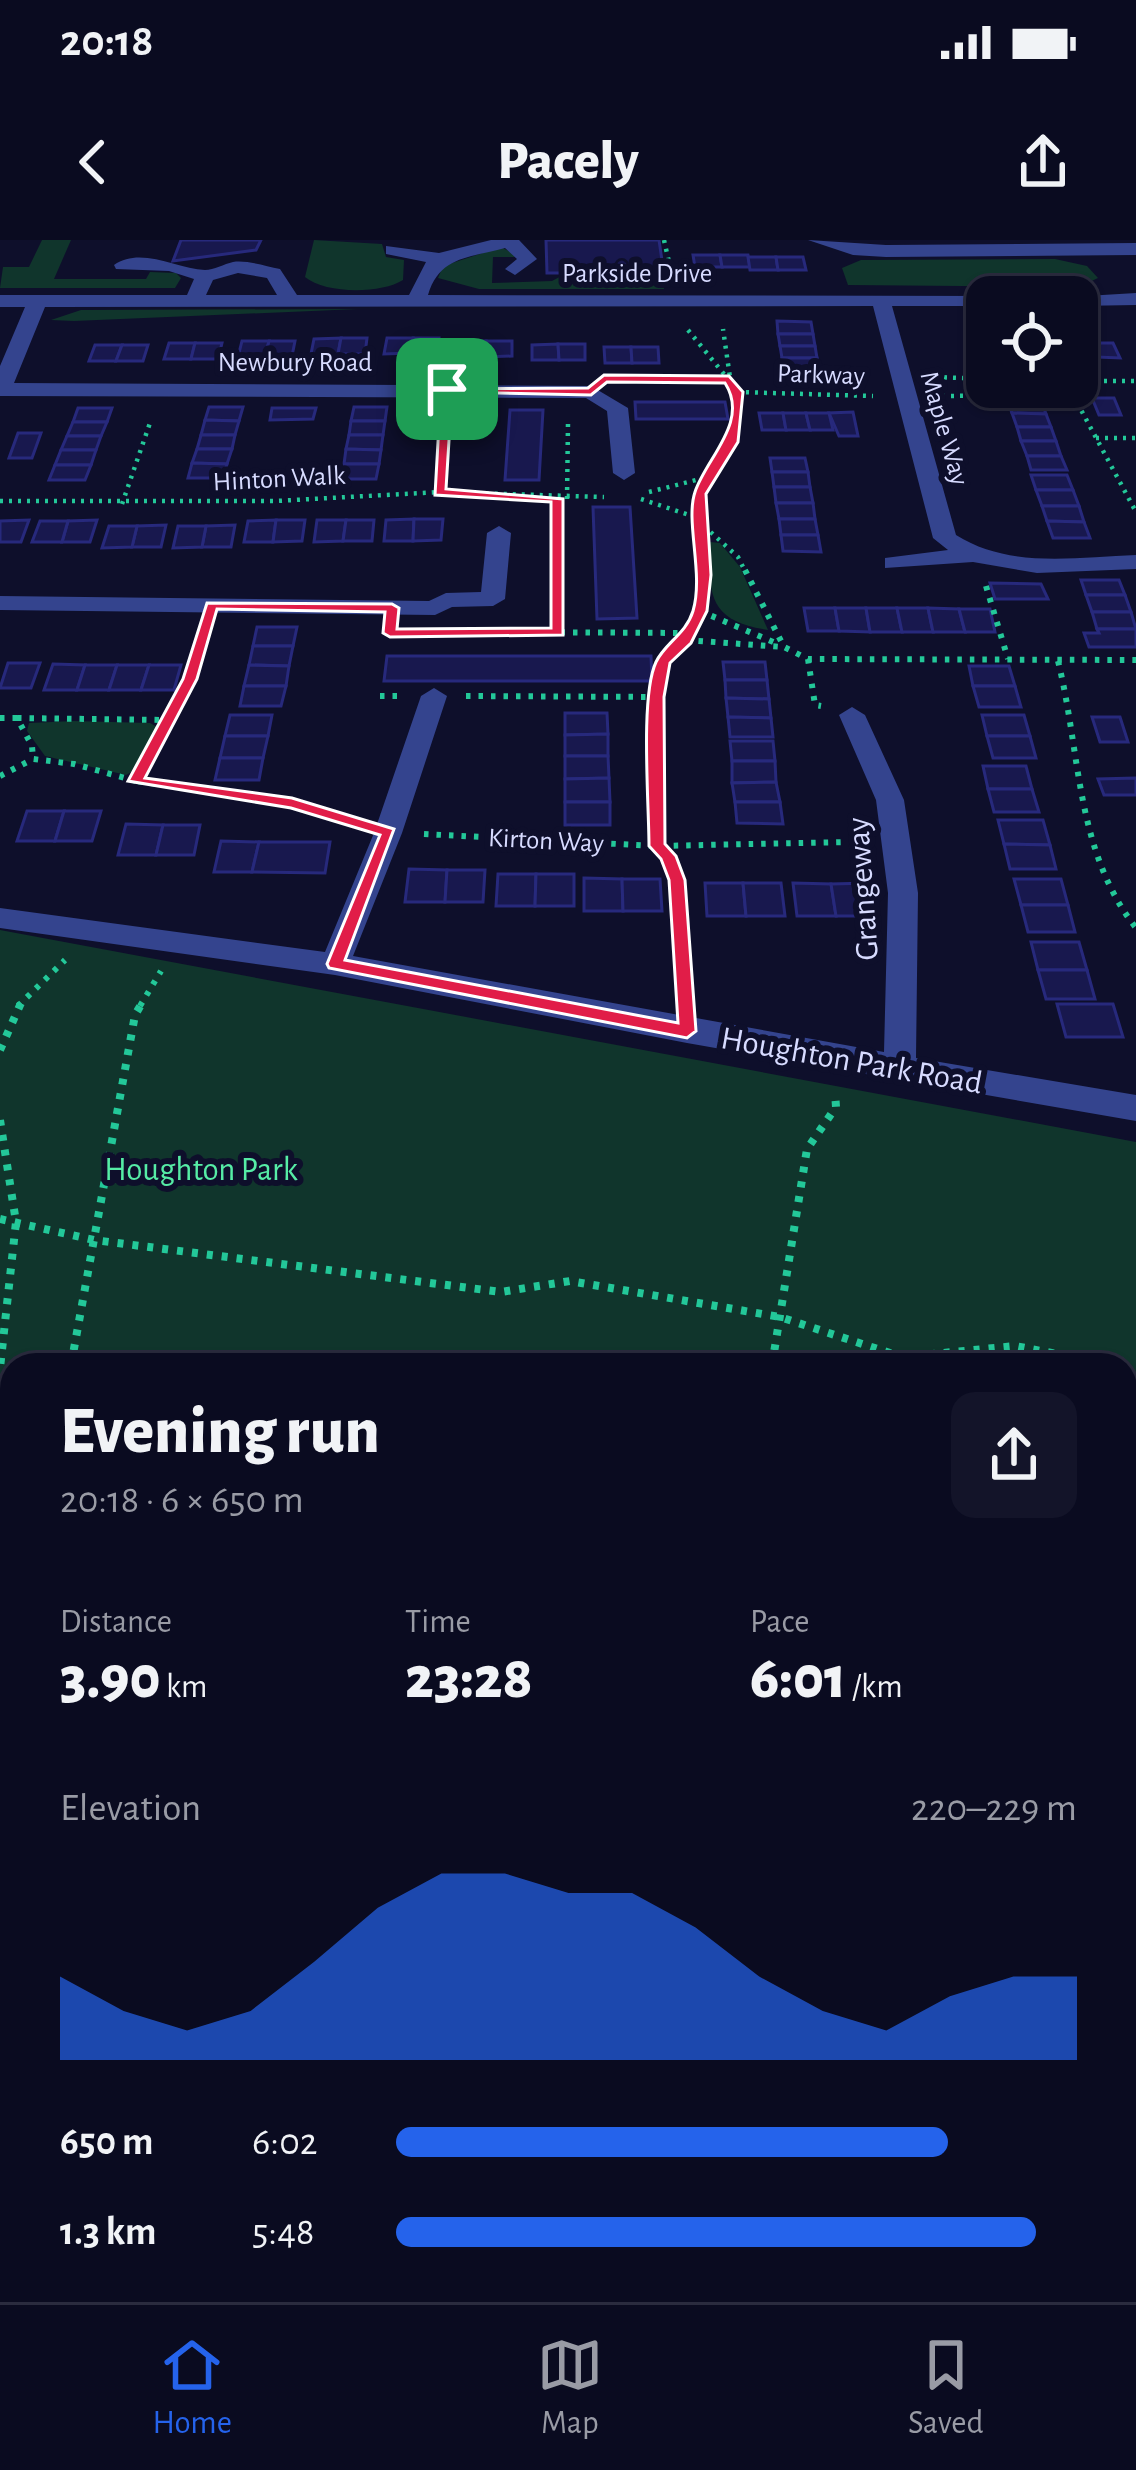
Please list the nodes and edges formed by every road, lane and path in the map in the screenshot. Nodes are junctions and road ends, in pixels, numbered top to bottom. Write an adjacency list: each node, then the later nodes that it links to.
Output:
1 (509, 240): 7 (street); 9 (street)
2 (664, 240): 10 (path)
3 (817, 240): 4 (street)
4 (1106, 249): 5 (street); 12 (street)
5 (1136, 249)
6 (393, 250): 7 (street)
7 (437, 257): 19 (street)
8 (123, 265): 11 (street)
9 (515, 269)
10 (671, 272)
11 (205, 276): 17 (street); 18 (street)
12 (1132, 299): 14 (street)
13 (966, 300): 20 (street, Parkside Drive)
14 (1098, 300)
15 (0, 301): 16 (street, Parkside Drive)
16 (38, 301): 17 (street, Parkside Drive); 28 (street)
17 (194, 301): 18 (street, Parkside Drive)
18 (286, 301): 19 (street, Parkside Drive)
19 (417, 301): 20 (street, Parkside Drive)
20 (881, 301): 34 (street, Maple Way)
21 (679, 318): 24 (path)
22 (723, 328): 24 (path, Parkway)
23 (966, 379): 25 (path)
24 (729, 380): 31 (path); 32 (path, Parkway)
25 (943, 380)
26 (1136, 381): 27 (path)
27 (1098, 382)
28 (0, 389): 29 (street, Newbury Road)
29 (162, 389): 30 (street, Newbury Road); 45 (path)
30 (447, 389): 31 (street, Newbury Road); 40 (path)
31 (580, 392): 38 (street); 43 (path)
32 (737, 392): 34 (path, Parkway); 39 (path, Parkway)
33 (966, 396): 34 (path, Parkway)
34 (904, 397): 49 (street, Maple Way)
35 (1079, 408): 36 (path)
36 (1094, 438): 37 (path); 46 (path)
37 (1136, 438)
38 (624, 473)
39 (708, 477): 47 (path, Parkway); 47 (path)
40 (439, 492): 42 (path, Hinton Walk); 45 (path, Hinton Walk)
41 (608, 497): 43 (path, Hinton Walk)
42 (557, 499): 43 (path, Hinton Walk); 55 (path)
43 (567, 499)
44 (0, 501): 45 (path, Hinton Walk)
45 (122, 504)
46 (1136, 512)
47 (702, 522): 54 (path, Parkway); 58 (path)
48 (499, 533): 53 (street)
49 (977, 556): 50 (street); 51 (street); 59 (path)
50 (893, 562)
51 (1136, 562)
52 (0, 603): 53 (street)
53 (212, 605): 68 (path)
54 (700, 611): 57 (path, Parkway); 58 (path)
55 (558, 632): 56 (path); 57 (path)
56 (486, 633)
57 (686, 636): 58 (path); 64 (path, Parkway)
58 (784, 647): 59 (path)
59 (1008, 659): 61 (path)
60 (1136, 660): 61 (path)
61 (1058, 661): 76 (path)
62 (380, 696): 63 (path)
63 (434, 696): 64 (path); 72 (street)
64 (657, 697): 74 (path, Parkway)
65 (851, 715): 85 (street, Grangeway)
66 (0, 718): 67 (path)
67 (17, 718): 68 (path); 69 (path)
68 (169, 720): 71 (path)
69 (33, 759): 70 (path); 71 (path, Kirton Way)
70 (0, 776)
71 (136, 781): 72 (path, Kirton Way)
72 (388, 832): 74 (path, Kirton Way); 79 (street)
73 (848, 842): 74 (path, Kirton Way)
74 (657, 846): 82 (path)
75 (0, 918): 77 (street, Houghton Park Road)
76 (1136, 928)
77 (92, 934): 78 (street, Houghton Park Road); 80 (path)
78 (177, 944): 79 (street, Houghton Park Road); 90 (path)
79 (335, 964): 82 (street, Houghton Park Road)
80 (15, 1009): 81 (path); 83 (path)
81 (0, 1015)
82 (687, 1031): 84 (street, Houghton Park Road)
83 (0, 1050)
84 (832, 1055): 85 (street, Houghton Park Road); 91 (path)
85 (900, 1066): 86 (street, Houghton Park Road)
86 (1136, 1108)
87 (0, 1120): 89 (path)
88 (0, 1219): 89 (path)
89 (16, 1222): 90 (path); 92 (path)
90 (94, 1240): 91 (path); 93 (path)
91 (780, 1317): 94 (path); 95 (path)
92 (2, 1353)
93 (73, 1353)
94 (774, 1353)
95 (890, 1353)
96 (943, 1353): 97 (path)
97 (1052, 1353)

